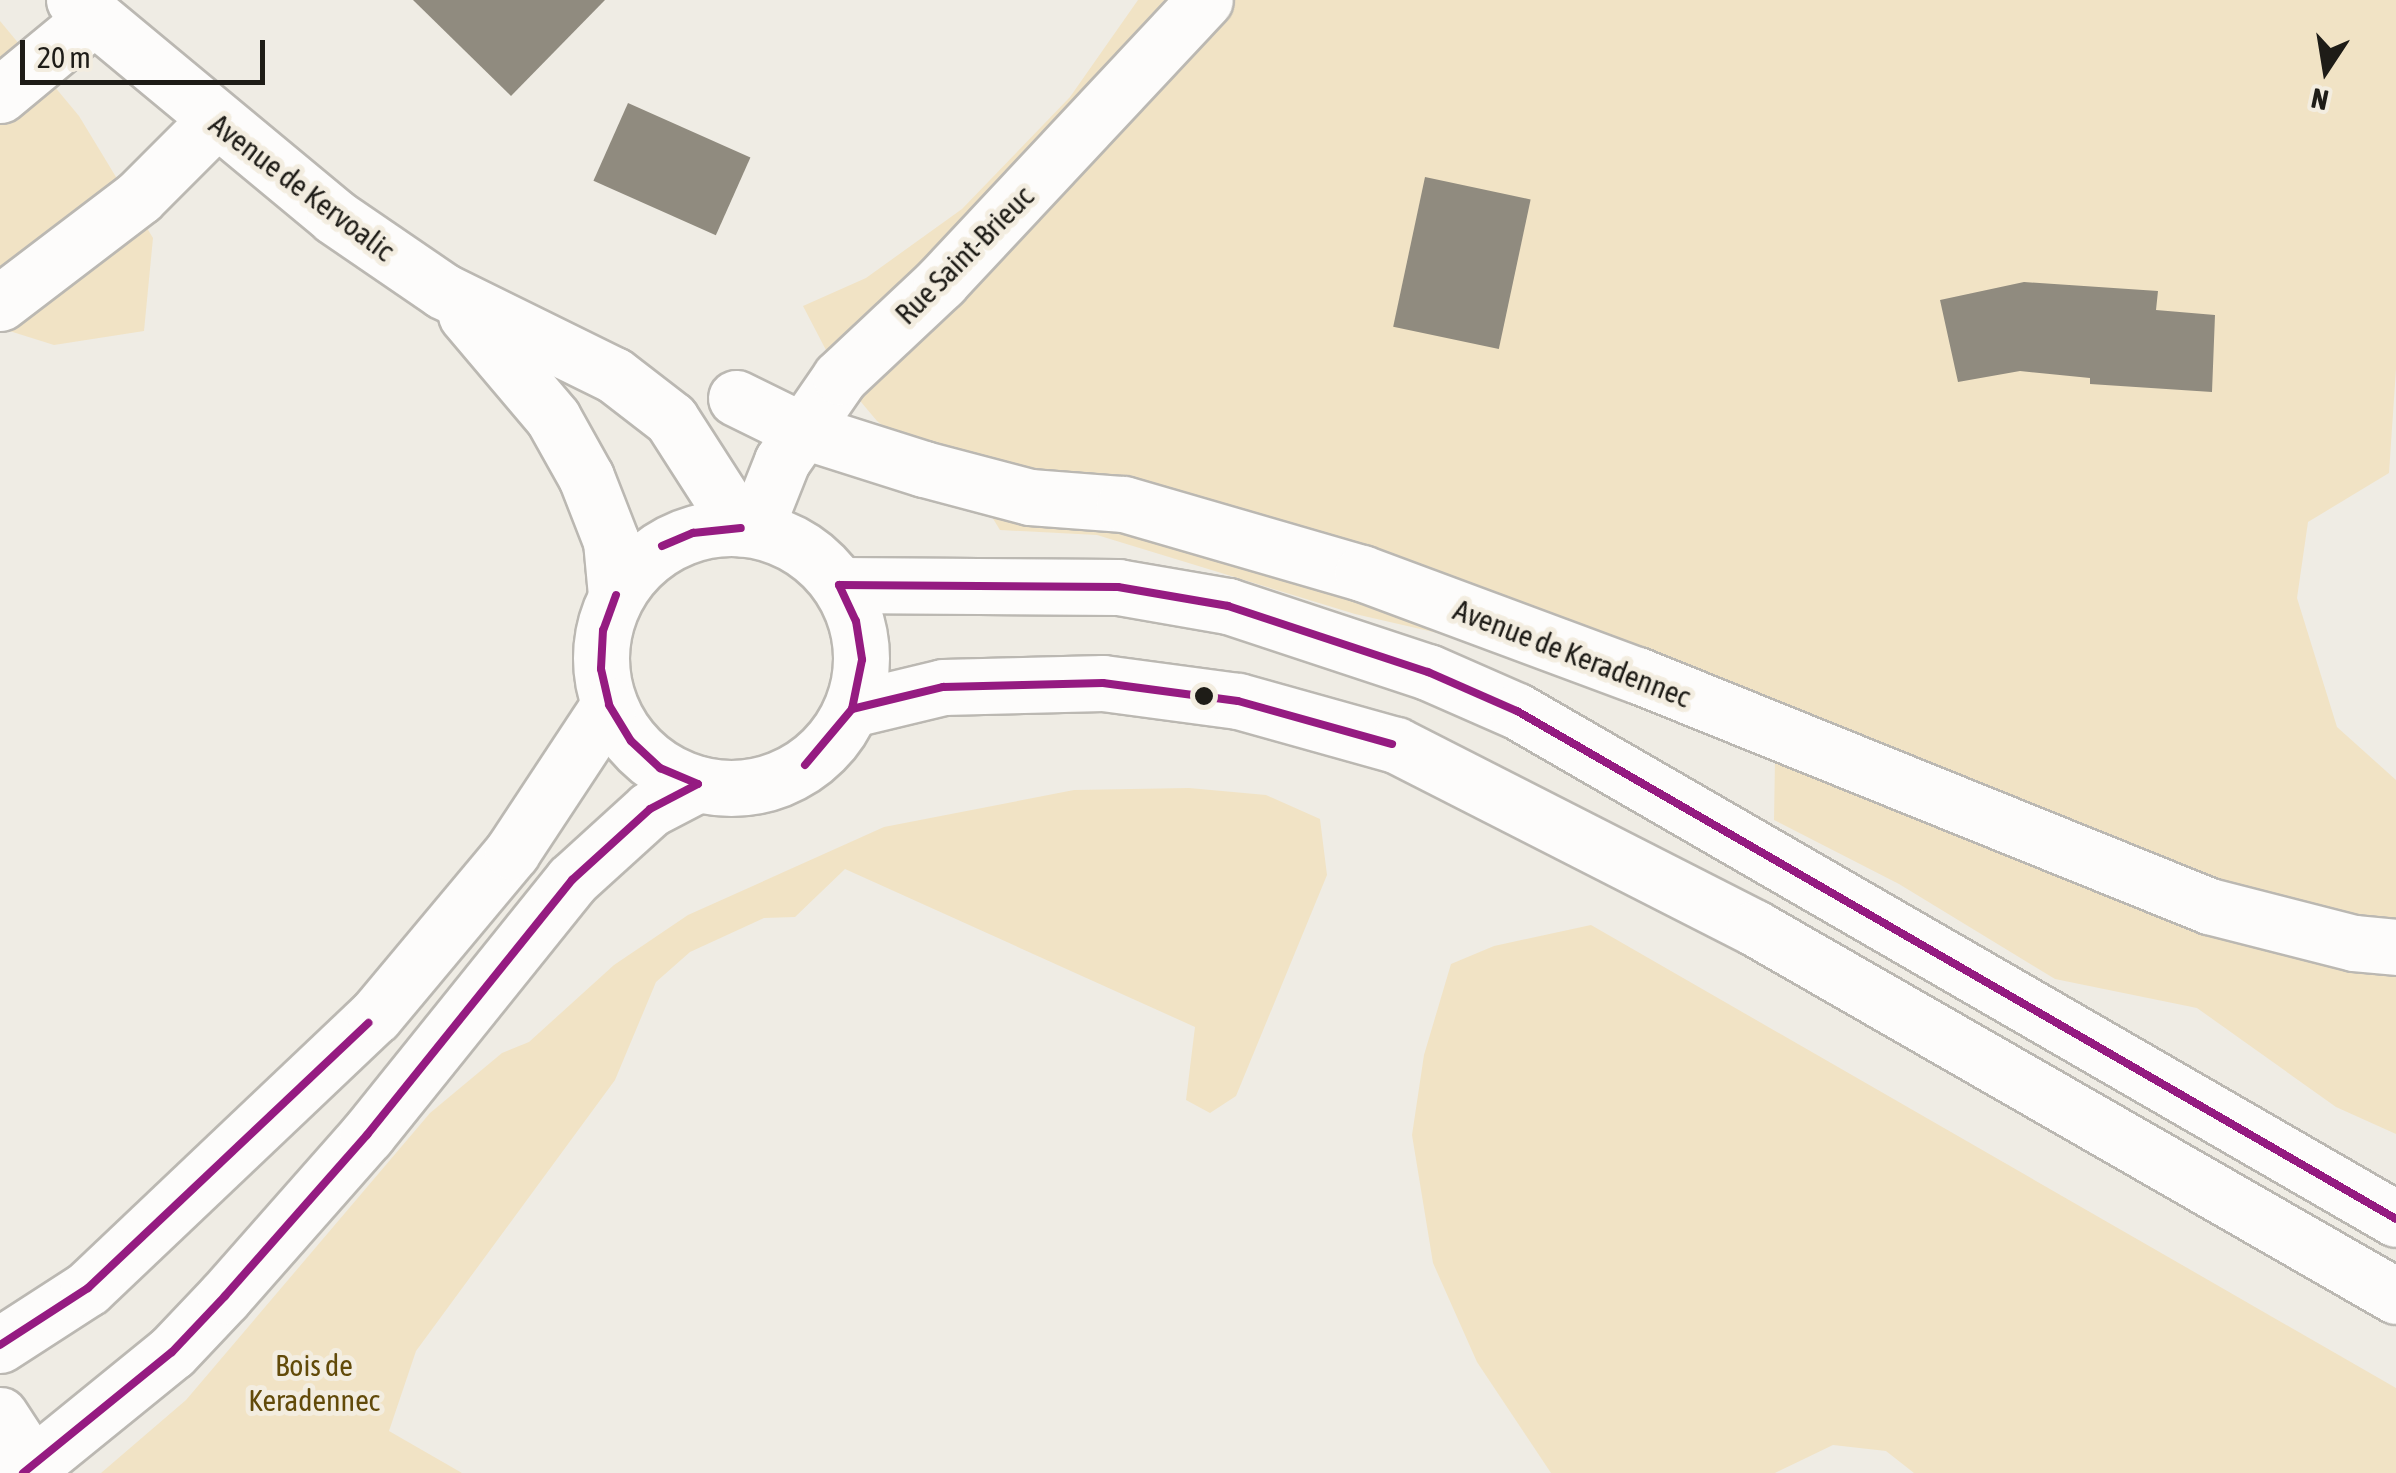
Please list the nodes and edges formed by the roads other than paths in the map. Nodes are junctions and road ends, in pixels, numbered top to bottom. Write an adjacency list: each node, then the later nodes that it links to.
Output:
1 (1204, 0): 8 (street, Rue Saint-Brieuc)
2 (83, 10): 3 (street); 4 (street, Avenue de Kervoalic)
3 (0, 95)
4 (214, 122): 5 (street, Avenue de Kervoalic); 6 (street)
5 (444, 291): 9 (street, Avenue de Kervoalic); 11 (street, Avenue de Kervoalic)
6 (0, 303)
7 (736, 398): 8 (street, Avenue de Keradennec)
8 (801, 430): 9 (street, Rue Saint-Brieuc); 15 (street, Avenue de Keradennec)
9 (748, 529): 10 (street); 11 (street)
10 (839, 585): 13 (street); 16 (street)
11 (616, 595): 12 (street)
12 (609, 705): 14 (street); 18 (street)
13 (852, 710): 14 (street); 17 (street)
14 (698, 784): 20 (street)
15 (2396, 948)
16 (2396, 1219)
17 (2396, 1296)
18 (0, 1346)
19 (0, 1416): 20 (street)
20 (31, 1470)

